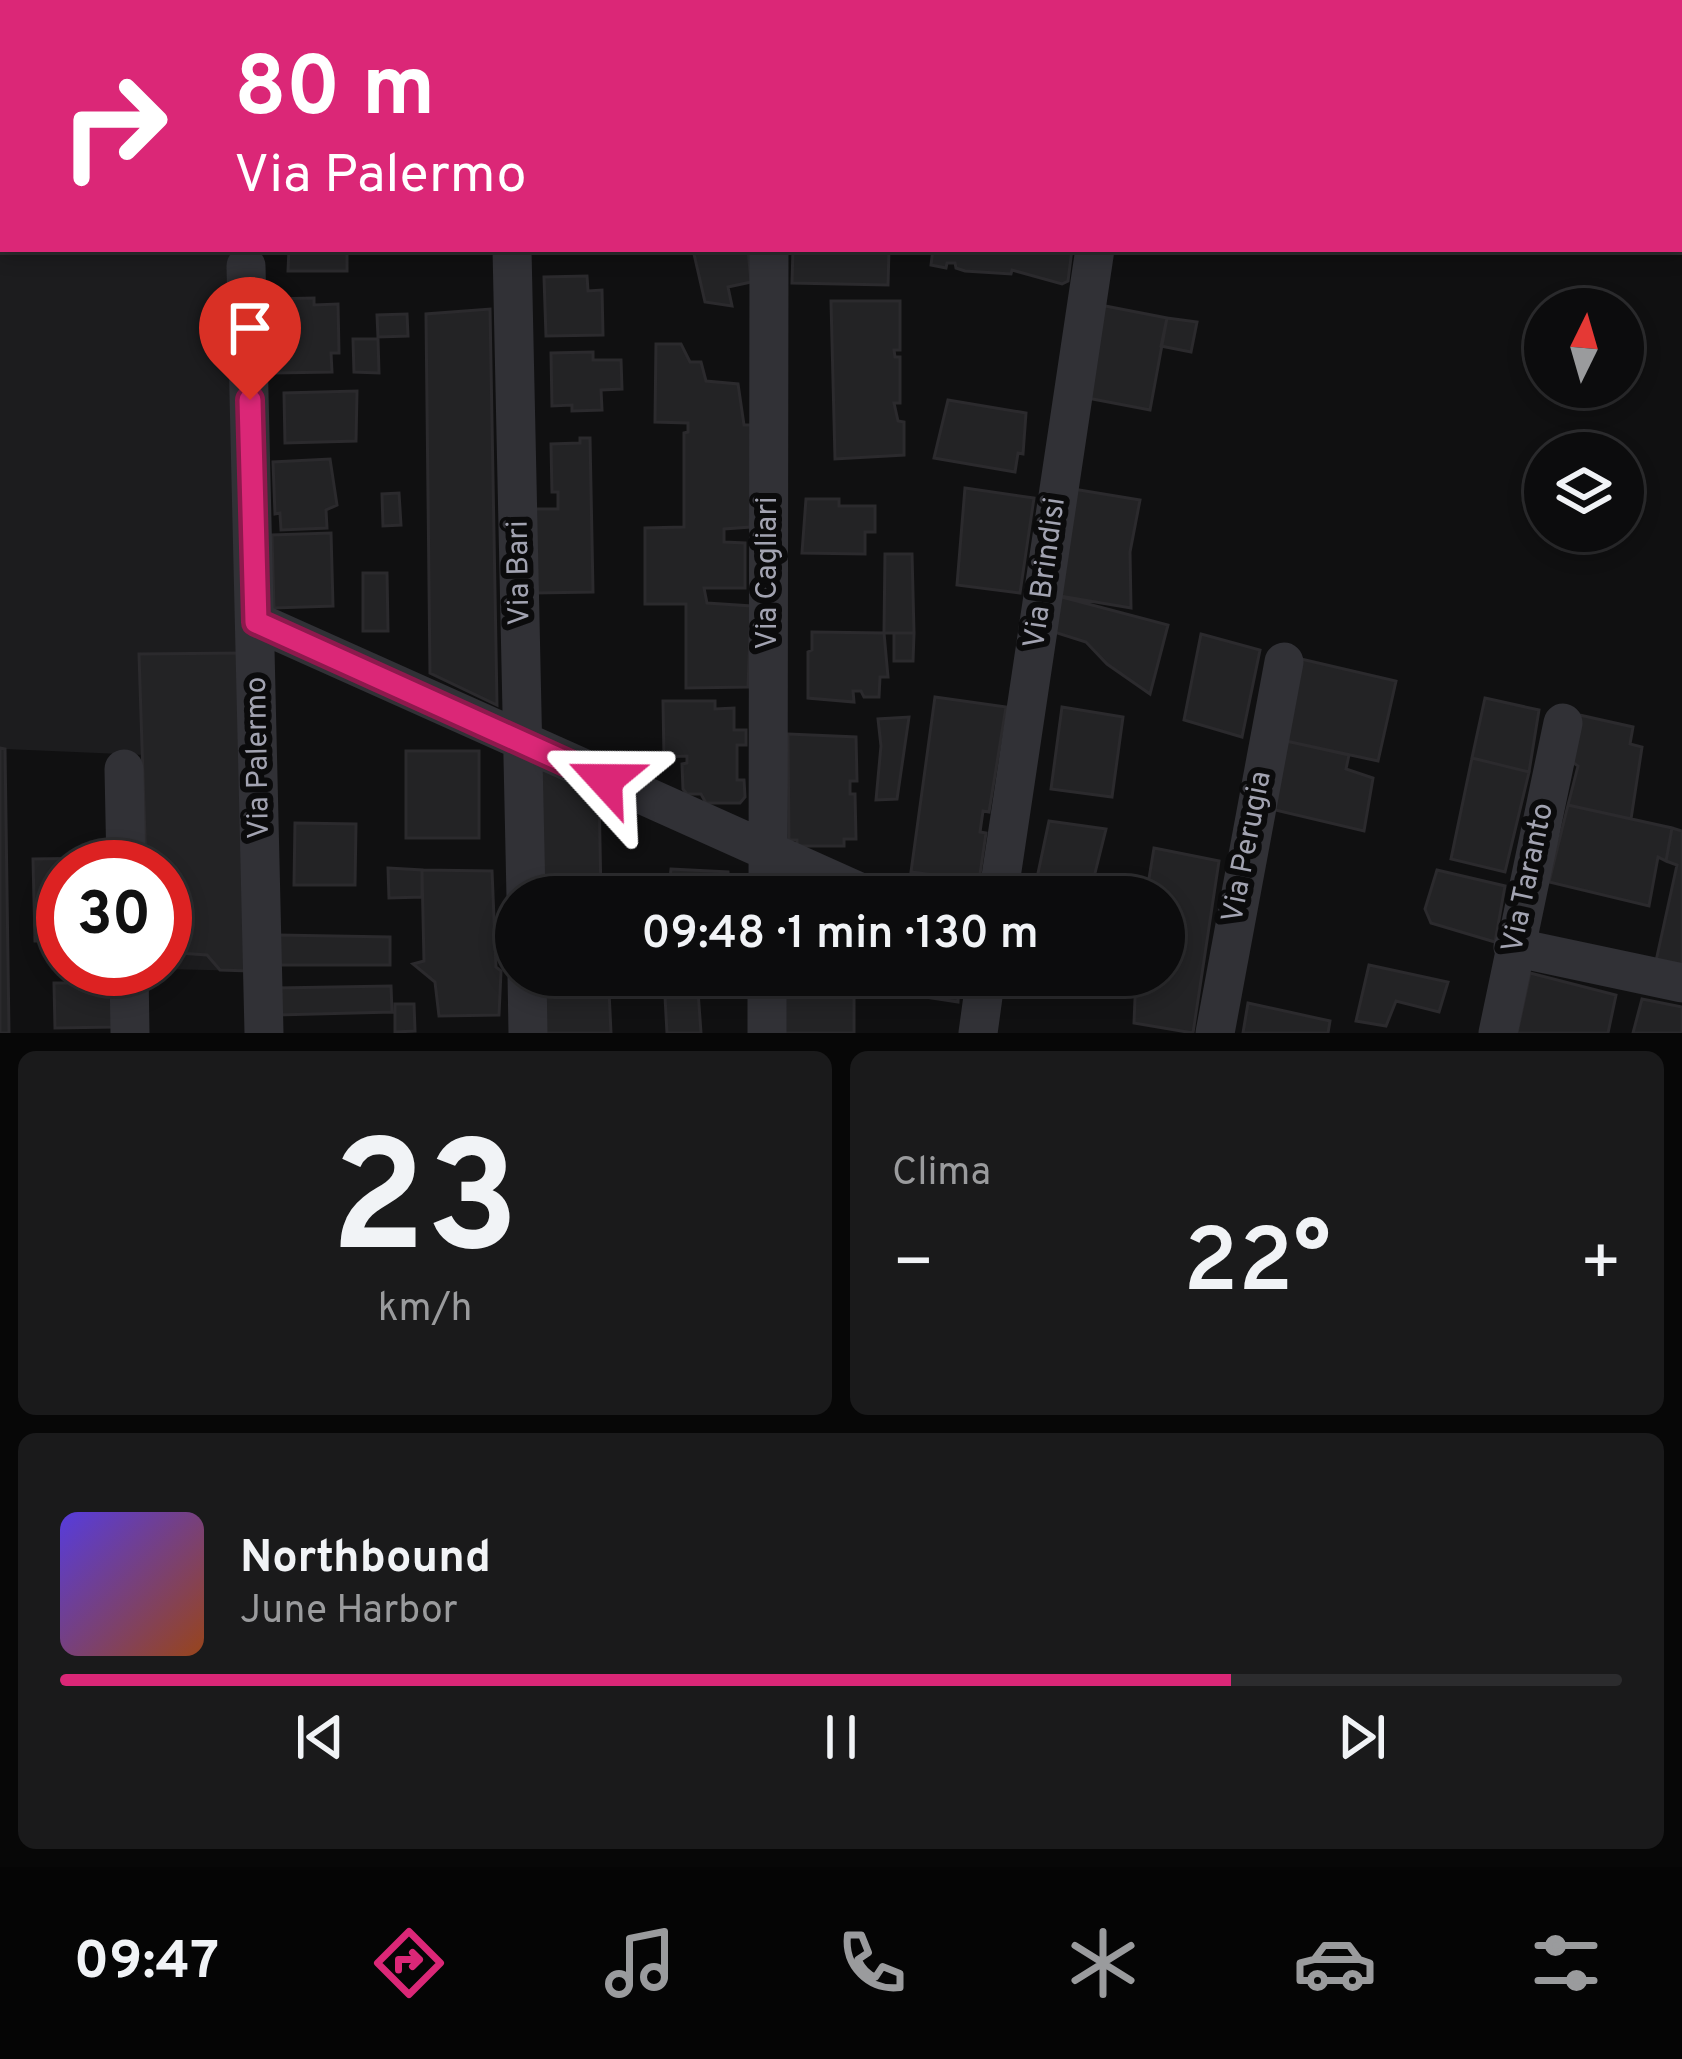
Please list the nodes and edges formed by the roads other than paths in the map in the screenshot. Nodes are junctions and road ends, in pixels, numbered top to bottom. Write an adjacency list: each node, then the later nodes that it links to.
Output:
1 (512, 252): 8 (street, Via Bari)
2 (769, 252): 11 (street, Via Cagliari)
3 (1095, 252): 15 (street, Via Brindisi)
4 (246, 266): 5 (street, Via Palermo)
5 (256, 622): 8 (street); 23 (street, Via Palermo)
6 (1284, 662): 27 (street, Via Perugia)
7 (1563, 723): 16 (street, Via Taranto)
8 (524, 744): 11 (street); 12 (street, Via Bari)
9 (124, 769): 10 (street)
10 (126, 840)
11 (768, 852): 13 (street, Via Cagliari); 14 (street)
12 (526, 876)
13 (768, 876)
14 (823, 876)
15 (1001, 876)
16 (1513, 947): 17 (street); 28 (street, Via Taranto)
17 (1682, 982)
18 (129, 996): 22 (street)
19 (527, 996): 24 (street)
20 (767, 996): 25 (street)
21 (983, 996): 26 (street)
22 (130, 1033)
23 (264, 1033)
24 (528, 1033)
25 (767, 1033)
26 (978, 1033)
27 (1215, 1033)
28 (1498, 1033)

